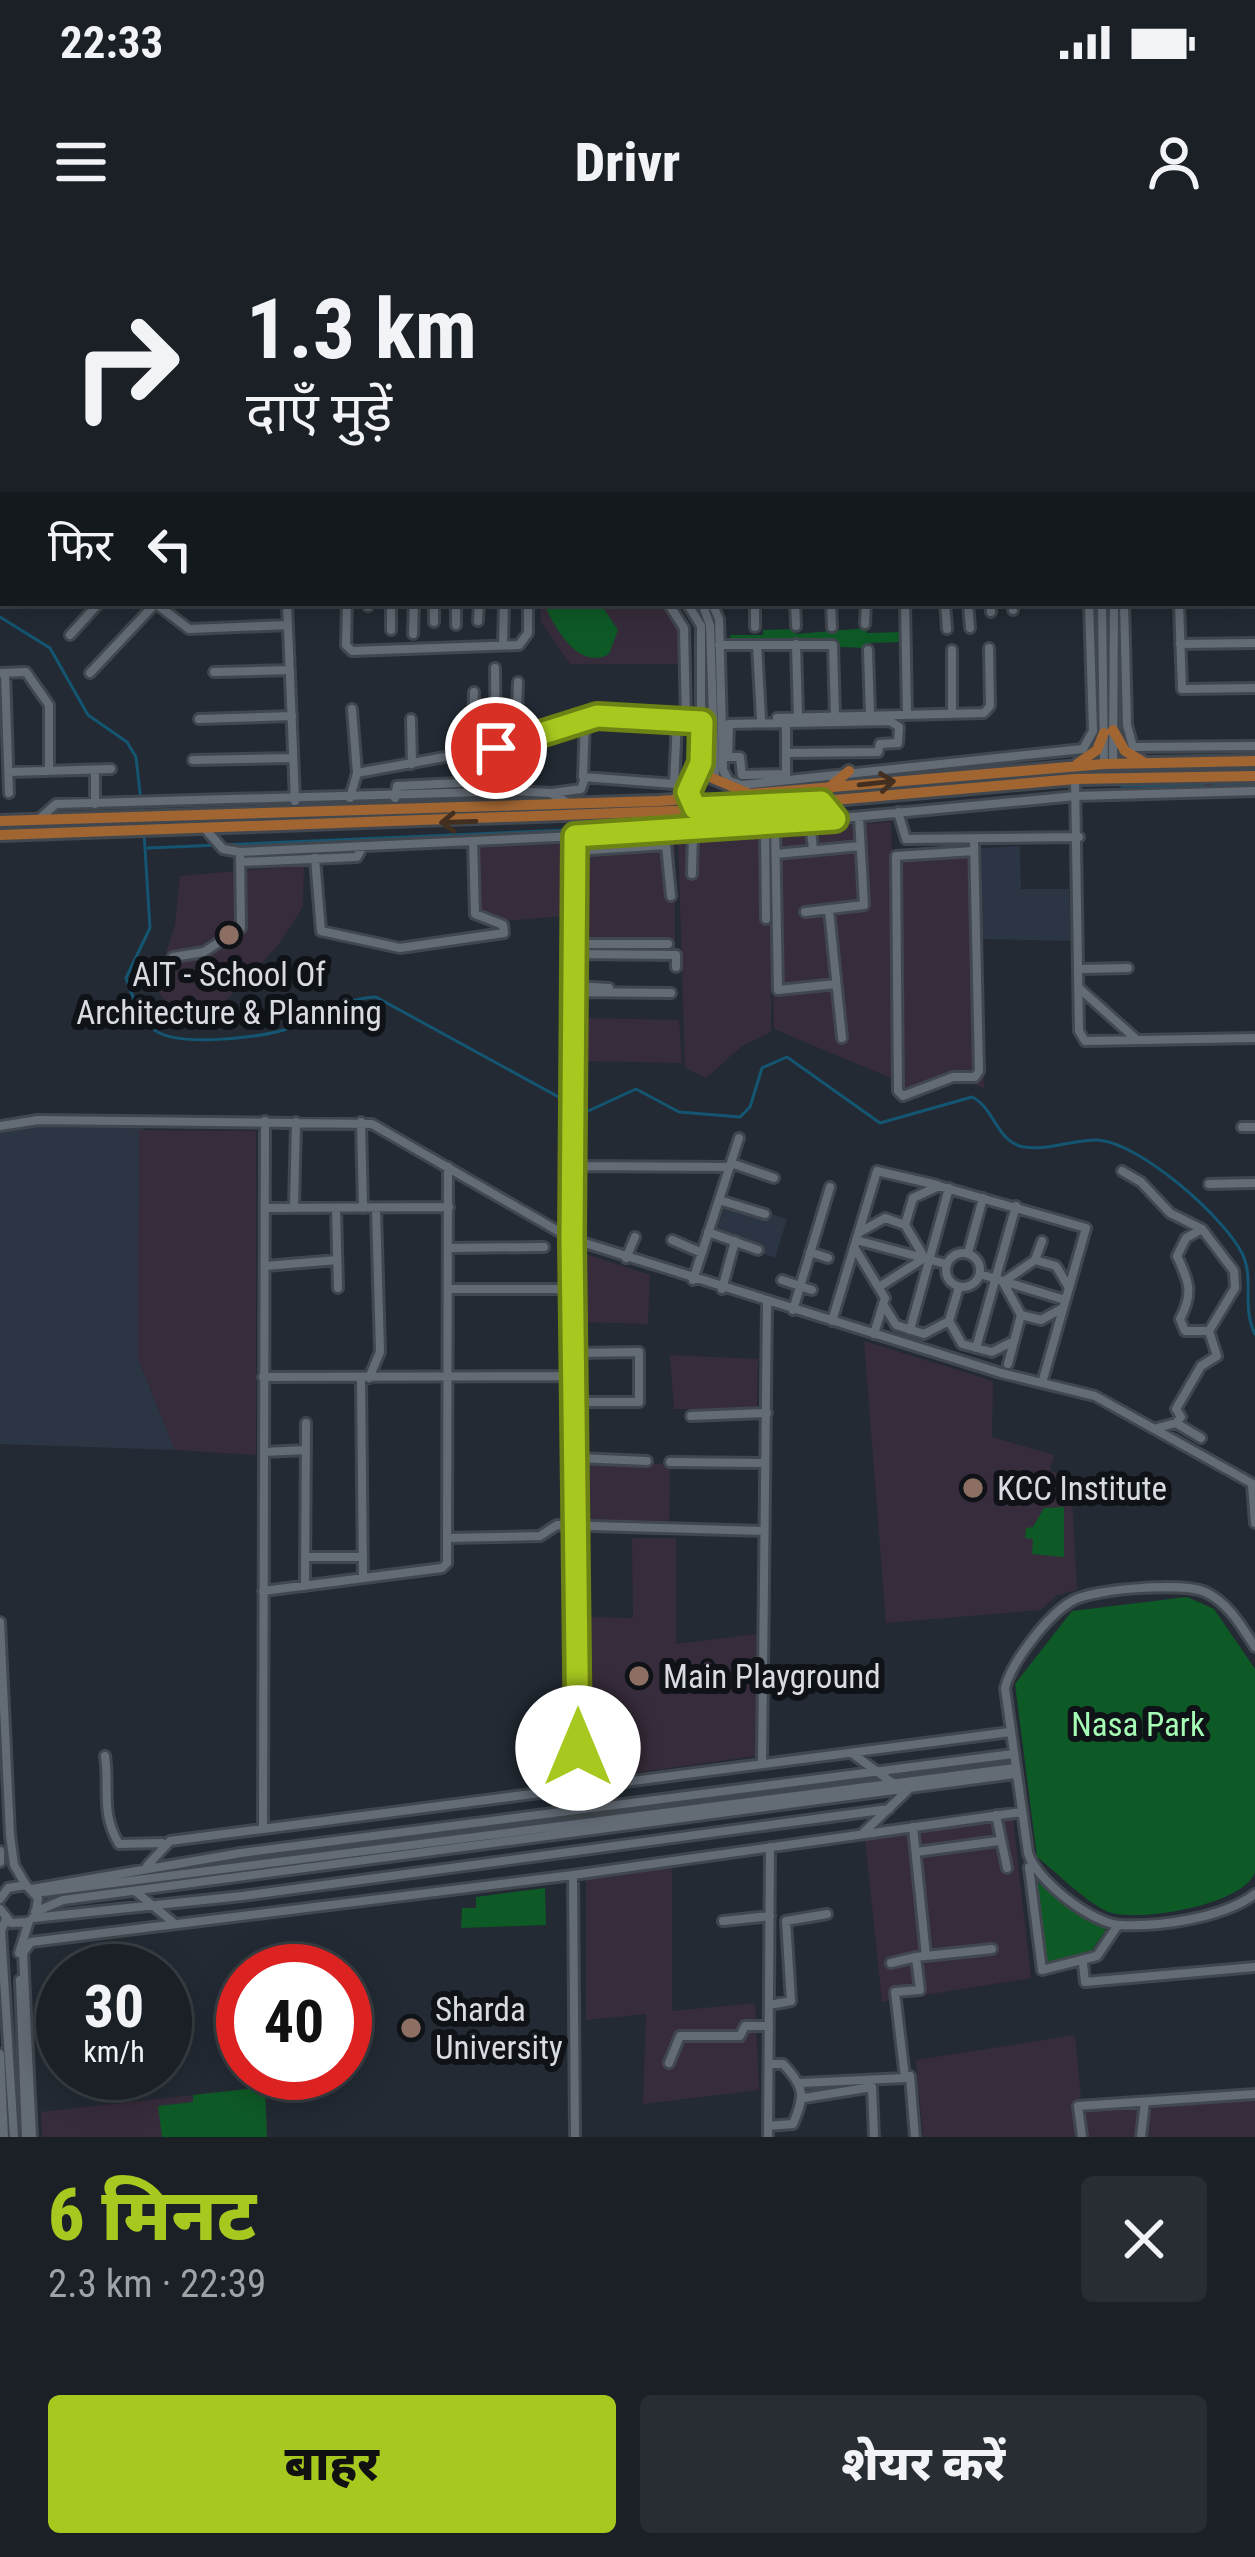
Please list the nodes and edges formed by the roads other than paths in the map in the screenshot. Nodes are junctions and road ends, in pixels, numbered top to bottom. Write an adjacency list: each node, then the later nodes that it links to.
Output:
1 (95, 606): 41 (street)
2 (152, 606): 57 (street)
3 (159, 606): 32 (street)
4 (287, 606): 32 (street)
5 (347, 606): 43 (street)
6 (391, 606): 39 (street)
7 (414, 606): 40 (street)
8 (434, 606): 30 (street)
9 (456, 606): 33 (street)
10 (479, 606): 29 (street)
11 (504, 606): 43 (street)
12 (528, 606): 43 (street)
13 (670, 606): 73 (street)
14 (689, 606): 75 (street)
15 (704, 606): 61 (street)
16 (716, 606): 46 (street)
17 (755, 606): 35 (street)
18 (795, 606): 34 (street)
19 (832, 606): 36 (street)
20 (866, 606): 31 (street)
21 (905, 606): 64 (street)
22 (945, 606): 38 (street)
23 (968, 606): 37 (street)
24 (1089, 606): 86 (street)
25 (1102, 606): 77 (street)
26 (1114, 606): 53 (street)
27 (1124, 606): 51 (street)
28 (1179, 606): 45 (street)
29 (478, 621)
30 (434, 622)
31 (865, 624)
32 (288, 625): 54 (street)
33 (455, 625)
34 (796, 626)
35 (755, 627)
36 (832, 627)
37 (970, 628)
38 (946, 629)
39 (391, 630)
40 (413, 634)
41 (70, 635)
42 (1255, 643): 45 (street)
43 (503, 644)
44 (796, 644): 47 (street); 67 (street); 69 (street)
45 (1180, 644): 59 (street)
46 (719, 645): 47 (street); 61 (street)
47 (757, 645): 72 (street)
48 (989, 648): 63 (street)
49 (868, 650): 65 (street)
50 (952, 650): 63 (street)
51 (1126, 662): 53 (street); 80 (street)
52 (495, 668): 81 (street)
53 (1115, 669): 77 (street)
54 (290, 670): 55 (street); 66 (street)
55 (214, 672)
56 (3, 673): 94 (street); 96 (street)
57 (90, 673)
58 (518, 682): 78 (street)
59 (1255, 688)
60 (474, 692): 83 (street)
61 (717, 701): 74 (street); 104 (street)
62 (352, 709): 99 (street)
63 (952, 712): 64 (street)
64 (907, 714): 65 (street)
65 (870, 715): 67 (street)
66 (292, 716): 70 (street); 84 (street)
67 (835, 716): 69 (street)
68 (585, 718): 73 (street); 78 (street); 103 (street)
69 (798, 718): 72 (street)
70 (199, 719)
71 (412, 719): 89 (street)
72 (761, 719): 74 (street)
73 (681, 721): 75 (street); 103 (street)
74 (721, 721): 102 (street)
75 (702, 722): 105 (street)
76 (786, 723): 82 (street); 82 (street); 102 (street)
77 (1108, 731): 88 (main road); 90 (street); 98 (main road)
78 (519, 744): 81 (street); 107 (street)
79 (1255, 746): 80 (street)
80 (1210, 747): 91 (street)
81 (496, 748): 83 (street)
82 (786, 753): 102 (street)
83 (472, 754): 89 (street)
84 (293, 758): 85 (street); 118 (street)
85 (193, 760)
86 (965, 760): 95 (street); 97 (main road)
87 (1255, 761): 91 (main road)
88 (1150, 763): 90 (main road); 91 (main road)
89 (412, 764): 99 (street)
90 (1108, 764): 98 (main road)
91 (1200, 768): 98 (main road); 101 (main road); 111 (street)
92 (111, 769): 93 (street)
93 (94, 770): 94 (street); 120 (street)
94 (49, 771): 96 (street)
95 (849, 771): 102 (street); 108 (main road)
96 (9, 772): 112 (street)
97 (984, 772): 98 (main road); 100 (main road)
98 (1075, 772): 109 (main road); 115 (street)
99 (356, 773): 117 (street)
100 (959, 775): 108 (main road, one-way to 100); 109 (main road)
101 (1253, 775)
102 (786, 777)
103 (586, 778): 113 (street)
104 (718, 780): 105 (main road); 108 (main road); 122 (main road)
105 (692, 782): 121 (main road); 122 (main road)
106 (457, 783): 107 (street); 114 (street); 116 (street)
107 (515, 786): 113 (street); 114 (street)
108 (829, 788)
109 (953, 790): 119 (main road)
110 (1255, 791): 111 (street)
111 (1209, 792): 115 (street)
112 (9, 793)
113 (550, 793): 121 (street)
114 (458, 795): 116 (street)
115 (1076, 796): 123 (street); 136 (street)
116 (394, 797): 117 (street)
117 (350, 799): 118 (street)
118 (295, 801): 125 (street)
119 (821, 802): 122 (main road); 126 (street)
120 (95, 804): 125 (street); 127 (street)
121 (569, 804): 125 (main road)
122 (707, 810): 128 (main road)
123 (898, 812): 124 (street); 139 (street)
124 (859, 817): 126 (street); 141 (street)
125 (156, 819): 132 (main road); 138 (main road)
126 (835, 819): 130 (street)
127 (38, 820): 129 (main road); 132 (main road)
128 (594, 820): 134 (street); 137 (main road, one-way to 137)
129 (0, 821)
130 (810, 821): 131 (street); 142 (street)
131 (770, 825): 133 (street); 145 (street); 152 (street)
132 (128, 827): 135 (main road)
133 (693, 830): 134 (street); 148 (street)
134 (581, 834): 140 (street); 143 (street)
135 (0, 835)
136 (1079, 837): 139 (street); 158 (street)
137 (366, 838): 138 (main road); 140 (street); 146 (street); 147 (street)
138 (215, 840): 146 (street)
139 (974, 840): 144 (street)
140 (473, 841): 147 (street)
141 (860, 846): 142 (street); 150 (street)
142 (813, 849): 145 (street)
143 (575, 850): 149 (street); 154 (street)
144 (974, 851): 144 (street)
145 (776, 854): 159 (street)
146 (241, 857): 147 (street); 155 (street)
147 (315, 858)
148 (692, 874)
149 (671, 896)
150 (829, 910): 151 (street); 159 (street)
151 (805, 912)
152 (766, 920)
153 (668, 944): 154 (street)
154 (575, 949): 156 (street); 160 (street)
155 (173, 957)
156 (676, 967)
157 (1128, 968): 158 (street)
158 (1080, 969): 162 (street)
159 (836, 984): 164 (street)
160 (574, 989): 161 (street); 163 (street); 176 (street)
161 (639, 989)
162 (1080, 989): 166 (street); 166 (street)
163 (671, 993)
164 (842, 1038)
165 (1255, 1038): 166 (street)
166 (1137, 1040)
167 (265, 1121): 168 (street); 170 (street); 188 (street)
168 (296, 1122): 169 (street); 189 (street)
169 (362, 1122): 175 (street); 191 (street)
170 (0, 1126)
171 (1255, 1126): 172 (street)
172 (1242, 1127)
173 (739, 1138): 174 (street)
174 (730, 1165): 176 (street); 178 (street); 185 (street)
175 (448, 1166): 187 (street); 198 (street)
176 (575, 1166): 198 (street)
177 (1122, 1171): 195 (street)
178 (774, 1178)
179 (1209, 1184): 180 (street)
180 (1255, 1184)
181 (938, 1186): 183 (street); 194 (street); 200 (street)
182 (830, 1187): 206 (street)
183 (950, 1188): 184 (street); 211 (street)
184 (983, 1198): 186 (street); 208 (street)
185 (719, 1200): 193 (street); 196 (street)
186 (1016, 1206): 219 (street); 223 (street)
187 (448, 1207): 192 (street); 204 (street)
188 (265, 1208): 189 (street); 215 (street)
189 (294, 1208): 190 (street)
190 (337, 1208): 191 (street); 212 (street)
191 (363, 1208): 192 (street)
192 (376, 1208): 246 (street)
193 (765, 1214)
194 (905, 1225): 200 (street); 211 (street)
195 (1202, 1229): 237 (street); 237 (street)
196 (708, 1232): 201 (street); 207 (street)
197 (635, 1237): 209 (street)
198 (574, 1240): 209 (street); 225 (street)
199 (672, 1240): 207 (street)
200 (856, 1240): 211 (street); 221 (street); 234 (street)
201 (735, 1241): 205 (street); 227 (street)
202 (1042, 1241): 213 (street)
203 (544, 1247): 204 (street)
204 (449, 1248): 226 (street)
205 (758, 1250)
206 (810, 1252): 210 (street); 220 (street)
207 (702, 1253): 217 (street)
208 (968, 1253): 214 (street); 216 (street)
209 (626, 1258): 217 (street)
210 (828, 1258)
211 (928, 1259): 214 (street); 221 (street); 236 (street)
212 (337, 1260): 215 (street); 224 (street)
213 (1035, 1260): 219 (street); 223 (street)
214 (946, 1264): 222 (street)
215 (265, 1266): 245 (street)
216 (980, 1274): 219 (street); 222 (street)
217 (693, 1280): 227 (street)
218 (782, 1280): 220 (street)
219 (999, 1281): 231 (street); 233 (street); 240 (street)
220 (800, 1286): 228 (street); 232 (street)
221 (879, 1287): 230 (street)
222 (959, 1287): 235 (street)
223 (1069, 1287): 231 (street)
224 (338, 1288)
225 (572, 1288): 226 (street); 241 (street)
226 (449, 1289): 243 (street)
227 (722, 1289): 229 (street)
228 (812, 1290)
229 (767, 1303): 232 (street); 249 (street)
230 (883, 1304): 236 (street); 238 (street)
231 (1064, 1304): 233 (street); 247 (street)
232 (793, 1310): 234 (street)
233 (1021, 1315): 239 (street)
234 (832, 1321): 238 (street)
235 (949, 1321): 236 (street); 240 (street)
236 (910, 1330)
237 (1209, 1331): 252 (street)
238 (874, 1334): 247 (street)
239 (1014, 1341): 240 (street); 242 (street)
240 (976, 1348)
241 (576, 1353): 244 (street); 248 (street)
242 (1008, 1364)
243 (447, 1376): 244 (street); 246 (street); 265 (street)
244 (577, 1376): 248 (street)
245 (263, 1377): 246 (street); 256 (street)
246 (365, 1378): 267 (street)
247 (1042, 1383): 253 (street)
248 (577, 1402): 257 (street)
249 (766, 1413): 250 (street); 260 (street)
250 (691, 1416)
251 (306, 1423): 255 (street)
252 (1176, 1423): 253 (street); 254 (street)
253 (1156, 1429): 261 (street)
254 (1201, 1438)
255 (306, 1450): 256 (street); 266 (street)
256 (264, 1451): 270 (street)
257 (577, 1458): 258 (street); 263 (street)
258 (646, 1461)
259 (670, 1462): 260 (street)
260 (765, 1463): 264 (street)
261 (1254, 1484): 262 (street)
262 (1255, 1523)
263 (577, 1527): 264 (street); 265 (street); 281 (street)
264 (764, 1531): 277 (street)
265 (448, 1538): 268 (street)
266 (305, 1557): 267 (street); 269 (street)
267 (363, 1557): 268 (street)
268 (363, 1578): 269 (street)
269 (305, 1586): 270 (street)
270 (263, 1591): 287 (street)
271 (0, 1622): 300 (street)
272 (1255, 1647): 273 (street)
273 (1010, 1732): 274 (street); 275 (street)
274 (852, 1753): 277 (street); 279 (street)
275 (1013, 1754): 278 (street); 279 (street)
276 (105, 1756): 290 (street)
277 (763, 1764): 281 (street)
278 (1015, 1771): 280 (street); 282 (street); 284 (street)
279 (878, 1772): 280 (street); 296 (street)
280 (895, 1784): 299 (street)
281 (578, 1788): 287 (street)
282 (910, 1788): 283 (street); 299 (street)
283 (889, 1809): 288 (street); 303 (street)
284 (1022, 1812): 285 (street); 294 (street)
285 (996, 1815): 286 (street); 289 (street)
286 (914, 1827): 288 (street); 293 (street)
287 (263, 1828): 290 (street)
288 (861, 1834): 291 (street)
289 (998, 1841): 293 (street); 297 (street)
290 (164, 1843): 296 (street)
291 (770, 1847): 298 (street); 306 (street)
292 (0, 1851): 295 (street)
293 (916, 1852): 314 (street)
294 (1028, 1853): 310 (street); 316 (street)
295 (0, 1862)
296 (146, 1867): 299 (street); 300 (street)
297 (1007, 1868)
298 (573, 1875): 309 (street); 333 (street)
299 (135, 1886): 300 (street); 303 (street); 307 (street)
300 (31, 1889): 301 (street); 307 (street)
301 (1, 1893)
302 (1255, 1894): 310 (street)
303 (154, 1906): 307 (street); 309 (street)
304 (2, 1913): 307 (street); 320 (street)
305 (827, 1915): 311 (street)
306 (770, 1916): 308 (street); 312 (street)
307 (32, 1917): 332 (street)
308 (723, 1922)
309 (176, 1924): 332 (street)
310 (1118, 1925): 316 (street)
311 (786, 1946): 312 (street); 318 (street)
312 (770, 1948): 318 (street)
313 (992, 1949): 314 (street)
314 (921, 1956): 315 (street); 325 (street)
315 (890, 1963)
316 (1083, 1964): 317 (street)
317 (1255, 1967)
318 (769, 2005): 319 (street)
319 (769, 2026): 322 (street); 323 (street)
320 (4, 2028): 331 (street)
321 (0, 2054): 330 (street)
322 (669, 2063)
323 (769, 2064): 325 (street); 329 (street)
324 (910, 2076): 335 (street)
325 (801, 2083): 327 (street)
326 (1255, 2094): 328 (street)
327 (804, 2098): 329 (street); 334 (street)
328 (1145, 2102): 336 (street); 337 (street)
329 (768, 2131)
330 (4, 2137)
331 (14, 2137)
332 (29, 2137)
333 (575, 2137)
334 (874, 2137)
335 (915, 2137)
336 (1082, 2137)
337 (1141, 2137)

